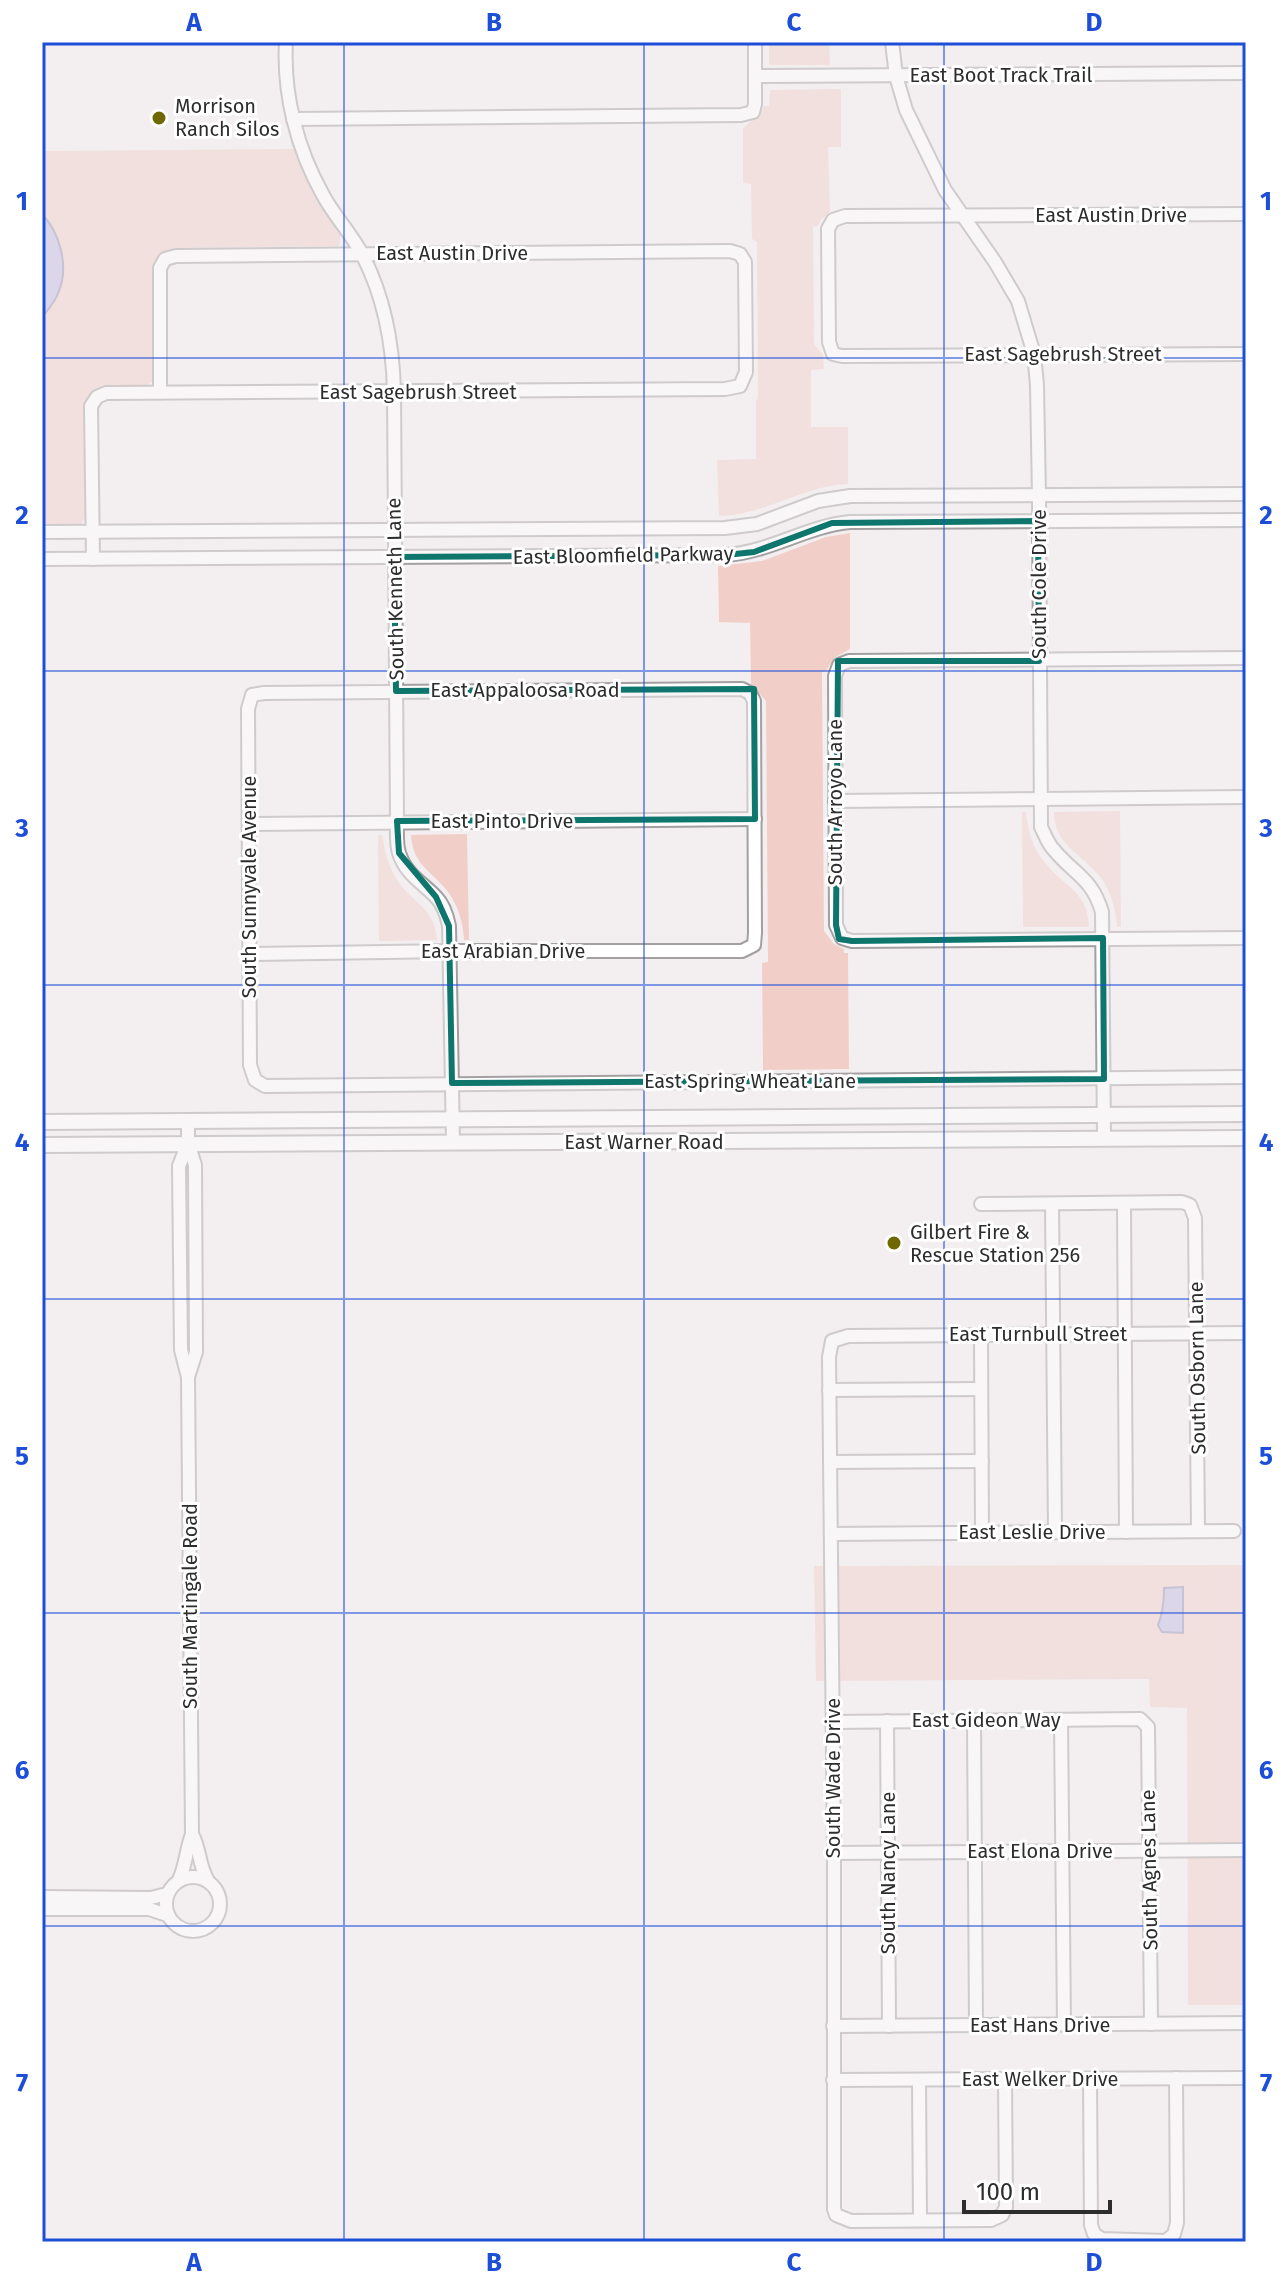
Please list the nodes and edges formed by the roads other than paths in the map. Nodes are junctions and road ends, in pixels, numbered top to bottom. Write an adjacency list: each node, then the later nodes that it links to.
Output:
1 (286, 42): 7 (street, South Kenneth Lane)
2 (755, 42): 5 (street)
3 (892, 42): 6 (street, South Cole Drive)
4 (1246, 73): 6 (street, East Boot Track Trail)
5 (755, 76): 6 (street, East Boot Track Trail); 7 (street)
6 (896, 76): 9 (street, South Cole Drive)
7 (293, 119): 10 (street, South Kenneth Lane)
8 (1246, 214): 9 (street, East Austin Drive)
9 (963, 216): 11 (street, East Austin Drive); 12 (street, South Cole Drive)
10 (362, 254): 14 (street, East Austin Drive); 15 (street, South Kenneth Lane); 16 (street, East Austin Drive)
11 (833, 354): 12 (street, East Sagebrush Street)
12 (1034, 354): 13 (street, East Sagebrush Street); 18 (street, South Cole Drive)
13 (1246, 354)
14 (740, 386): 15 (street, East Sagebrush Street)
15 (394, 392): 16 (street, East Sagebrush Street); 21 (street, South Kenneth Lane)
16 (160, 393): 23 (street, East Sagebrush Street)
17 (1246, 494): 18 (street, East Bloomfield Parkway)
18 (1039, 497): 20 (street, South Cole Drive); 21 (street, East Bloomfield Parkway)
19 (1246, 520): 20 (street, East Bloomfield Parkway)
20 (1038, 521): 24 (street, East Bloomfield Parkway); 28 (street, South Cole Drive)
21 (394, 531): 23 (street, East Bloomfield Parkway); 24 (street, South Kenneth Lane)
22 (42, 532): 23 (street, East Bloomfield Parkway)
23 (92, 532): 26 (street)
24 (394, 557): 26 (street, East Bloomfield Parkway); 29 (street, South Kenneth Lane)
25 (42, 559): 26 (street, East Bloomfield Parkway)
26 (93, 559)
27 (1246, 658): 28 (street)
28 (1039, 661): 32 (street, South Cole Drive); 33 (street, South Arroyo Lane)
29 (396, 691): 30 (street, East Appaloosa Road); 34 (street, East Appaloosa Road); 35 (street, South Kenneth Lane)
30 (252, 695): 36 (street, South Sunnyvale Avenue)
31 (1246, 797): 32 (street)
32 (1039, 799): 33 (street); 37 (street, South Cole Drive)
33 (835, 801): 37 (street, South Arroyo Lane)
34 (755, 819): 35 (street, East Pinto Drive); 39 (street, East Arabian Drive)
35 (397, 821): 36 (street, East Pinto Drive); 39 (street, South Kenneth Lane)
36 (249, 824): 40 (street, South Sunnyvale Avenue)
37 (1103, 938): 38 (street); 42 (street, South Cole Drive)
38 (1246, 938)
39 (451, 951): 40 (street, East Arabian Drive); 44 (street, South Kenneth Lane)
40 (251, 954): 43 (street, South Sunnyvale Avenue)
41 (1246, 1077): 42 (street, East Spring Wheat Lane)
42 (1104, 1079): 44 (street, East Spring Wheat Lane); 46 (street, South Cole Drive)
43 (255, 1080): 44 (street, East Spring Wheat Lane)
44 (452, 1083): 48 (street, South Kenneth Lane)
45 (1246, 1114): 46 (main road, East Warner Road)
46 (1103, 1115): 47 (main road, East Warner Road); 51 (street, South Cole Drive)
47 (818, 1117): 48 (main road, East Warner Road); 54 (main road)
48 (452, 1120): 49 (main road, East Warner Road); 53 (street, South Kenneth Lane)
49 (188, 1121): 50 (main road, East Warner Road); 55 (street, South Martingale Road)
50 (42, 1122)
51 (1104, 1138): 52 (main road, East Warner Road); 54 (main road, East Warner Road)
52 (1246, 1138)
53 (453, 1142): 54 (main road, East Warner Road); 55 (main road, East Warner Road)
54 (819, 1142)
55 (188, 1143): 56 (main road, East Warner Road); 81 (street, South Martingale Road)
56 (42, 1145)
57 (981, 1204): 58 (street)
58 (1052, 1204): 59 (street); 62 (street)
59 (1124, 1204): 60 (street, South Osborn Lane); 63 (street)
60 (1197, 1333): 61 (street, East Turnbull Street); 63 (street, East Turnbull Street); 70 (street, South Osborn Lane)
61 (1246, 1333)
62 (1053, 1334): 63 (street, East Turnbull Street); 64 (street, East Turnbull Street); 72 (street)
63 (1125, 1334): 73 (street)
64 (981, 1335): 65 (street, East Turnbull Street); 66 (street)
65 (832, 1341): 67 (street, South Wade Drive)
66 (981, 1389): 67 (street); 68 (street)
67 (829, 1390): 69 (street, South Wade Drive)
68 (982, 1461): 69 (street); 74 (street)
69 (830, 1462): 75 (street, South Wade Drive)
70 (1198, 1531): 71 (street, East Leslie Drive); 73 (street, East Leslie Drive)
71 (1234, 1531)
72 (1055, 1532): 73 (street, East Leslie Drive); 74 (street, East Leslie Drive)
73 (1126, 1532)
74 (982, 1533): 75 (street, East Leslie Drive)
75 (831, 1534): 80 (street, South Wade Drive)
76 (1140, 1719): 77 (street, East Gideon Way); 84 (street, South Agnes Lane)
77 (1061, 1720): 79 (street, East Gideon Way); 83 (street)
78 (887, 1721): 79 (street, East Gideon Way); 80 (street, East Gideon Way); 85 (street, South Nancy Lane)
79 (974, 1721): 86 (street)
80 (832, 1722): 87 (street, South Wade Drive)
81 (192, 1834): 88 (street, South Martingale Road); 89 (street, South Martingale Road)
82 (1246, 1850): 84 (street, East Elona Drive)
83 (1062, 1851): 84 (street, East Elona Drive); 86 (street, East Elona Drive); 97 (street)
84 (1150, 1851): 95 (street, South Agnes Lane)
85 (888, 1852): 86 (street, East Elona Drive); 87 (street, East Elona Drive); 99 (street, South Nancy Lane)
86 (975, 1852): 96 (street)
87 (834, 1853): 98 (street, South Wade Drive)
88 (179, 1880): 89 (street); 90 (street)
89 (208, 1881): 93 (street)
90 (167, 1894): 91 (street); 93 (street)
91 (42, 1897)
92 (42, 1909): 93 (street)
93 (167, 1915)
94 (1246, 2023): 95 (street, East Hans Drive)
95 (1151, 2024): 97 (street, East Hans Drive)
96 (976, 2025): 97 (street, East Hans Drive); 99 (street, East Hans Drive)
97 (1064, 2025)
98 (833, 2026): 99 (street, East Hans Drive); 104 (street, South Wade Drive)
99 (889, 2026)
100 (1176, 2078): 101 (street, East Welker Drive); 103 (street, East Welker Drive); 103 (street)
101 (1246, 2078)
102 (1005, 2079): 103 (street, East Welker Drive); 105 (street, East Welker Drive); 106 (street)
103 (1090, 2079)
104 (833, 2080): 105 (street, East Welker Drive); 106 (street, South Wade Drive)
105 (919, 2080): 106 (street)
106 (920, 2220)

